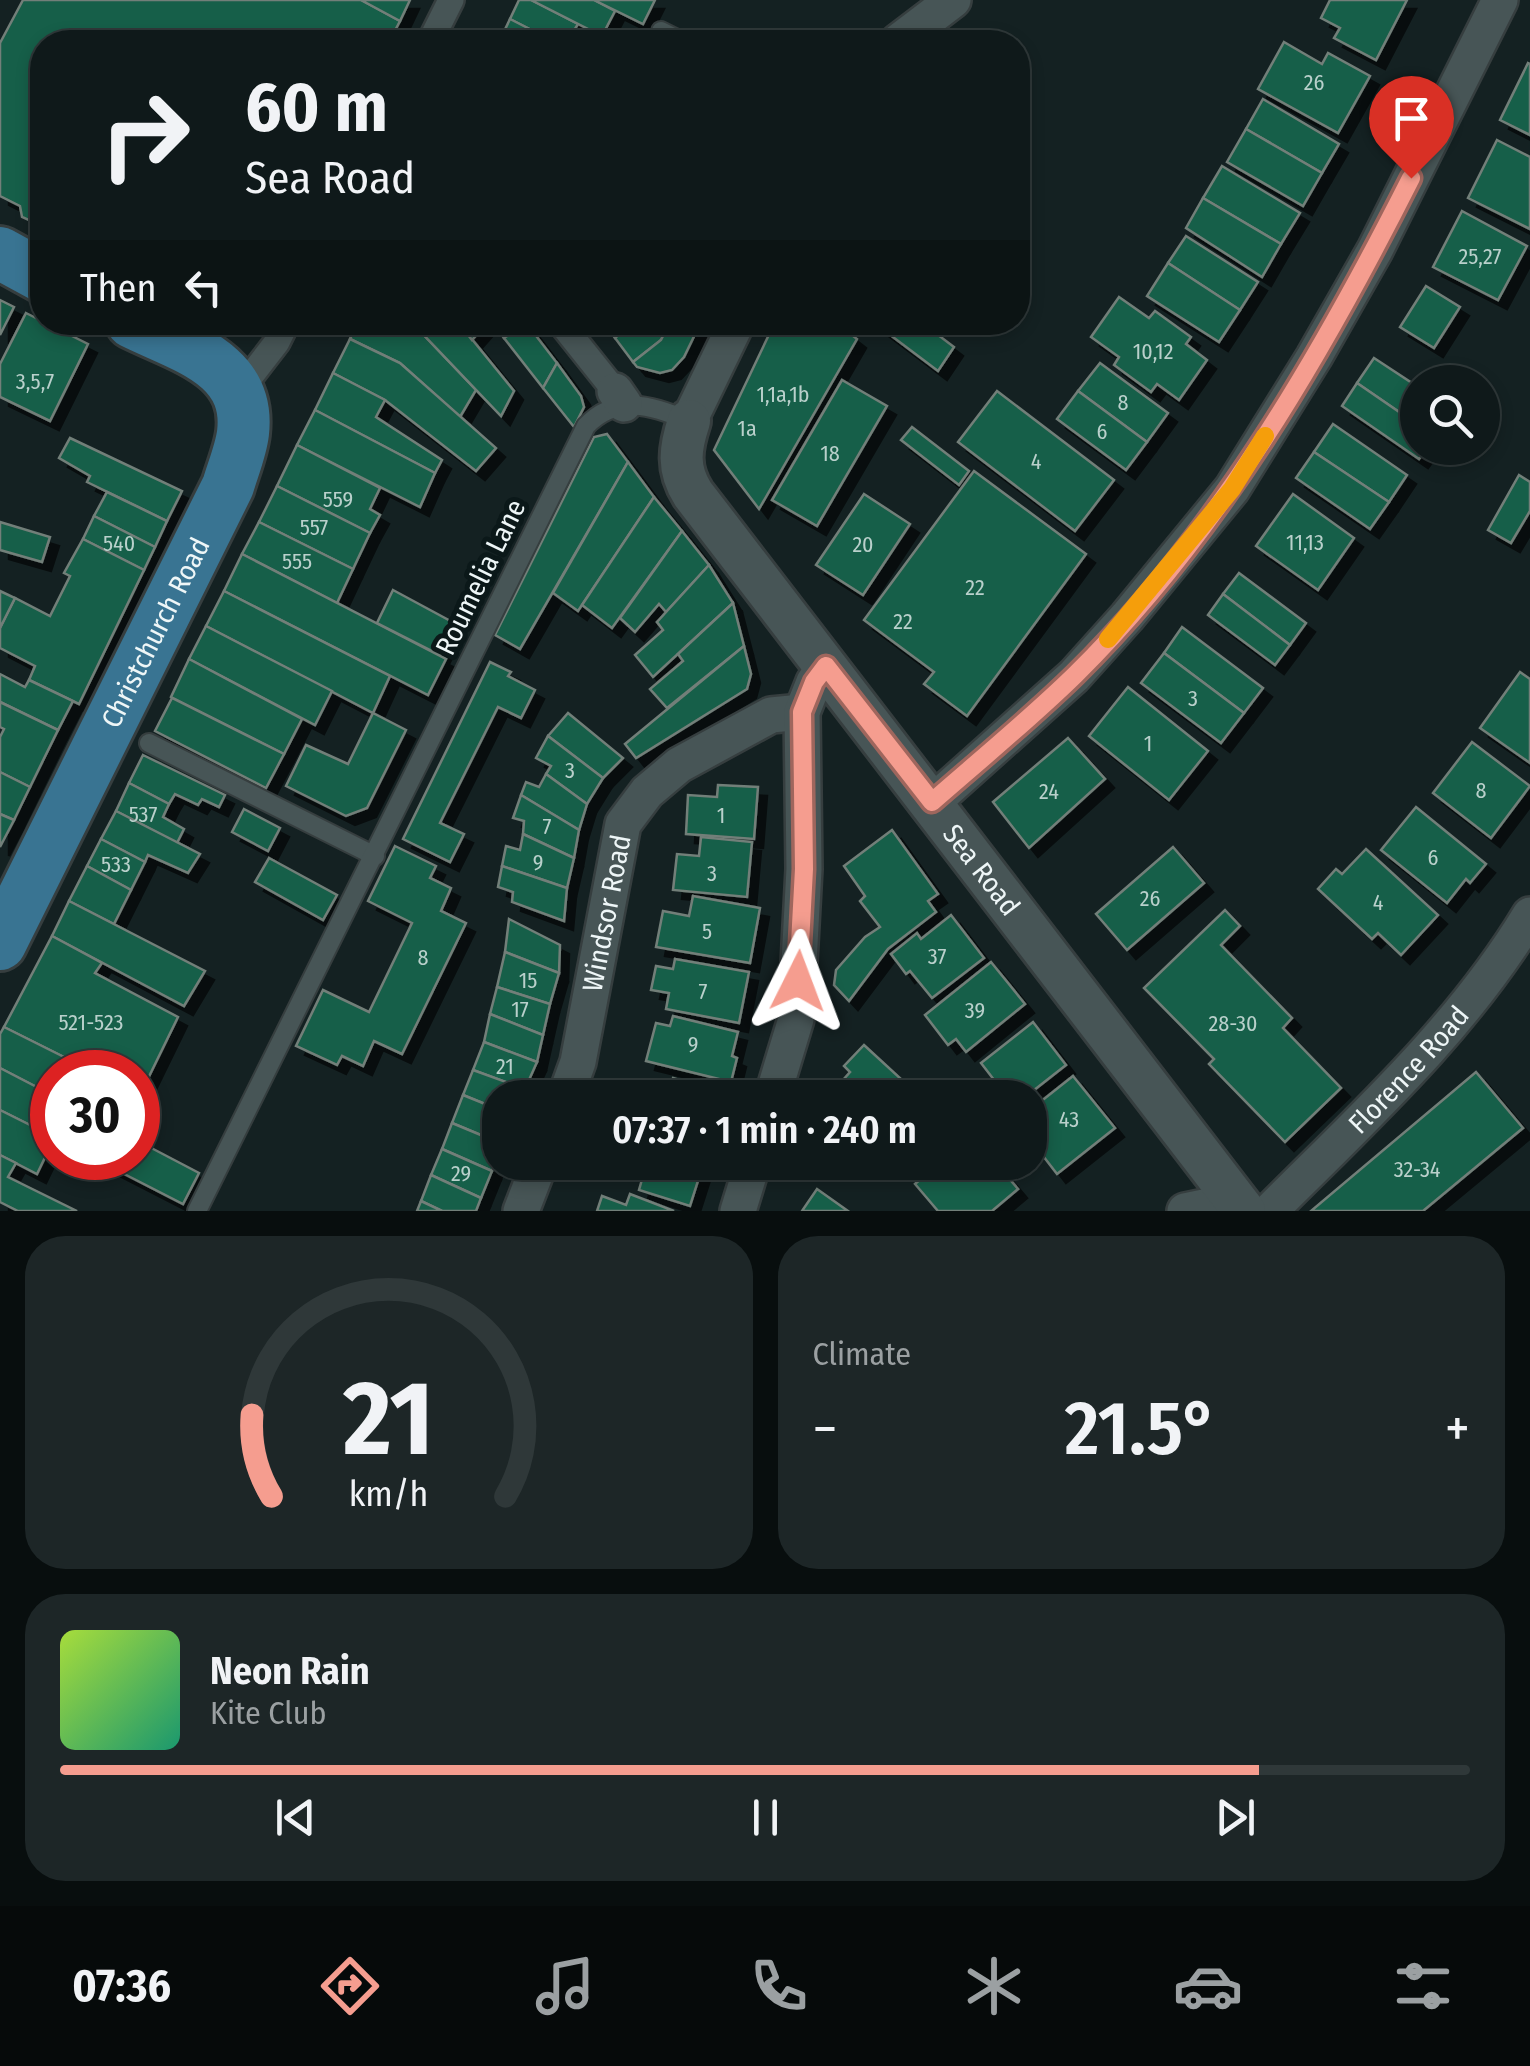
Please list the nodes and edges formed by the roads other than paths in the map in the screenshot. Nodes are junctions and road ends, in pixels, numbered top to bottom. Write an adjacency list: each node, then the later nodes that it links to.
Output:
1 (451, 0): 4 (street)
2 (953, 0): 5 (street)
3 (1500, 0): 18 (street)
4 (436, 30)
5 (914, 30)
6 (0, 253): 7 (main road)
7 (30, 269)
8 (159, 335): 12 (main road)
9 (280, 335): 12 (street)
10 (570, 335): 13 (street)
11 (731, 335): 14 (street)
12 (240, 390): 21 (main road, Christchurch Road)
13 (620, 398): 14 (lane); 19 (lane, Roumelia Lane)
14 (689, 421): 15 (street, Sea Road)
15 (826, 666): 16 (street); 18 (street, Sea Road)
16 (802, 712): 22 (street, Windsor Road); 23 (street)
17 (149, 743): 19 (lane)
18 (932, 802): 26 (street, Sea Road)
19 (375, 856): 27 (lane, Roumelia Lane)
20 (1530, 915): 31 (street, Florence Road)
21 (0, 944)
22 (571, 1080)
23 (777, 1080)
24 (533, 1180): 28 (street)
25 (747, 1180): 29 (street)
26 (1237, 1202): 30 (street)
27 (197, 1211)
28 (522, 1211)
29 (738, 1211)
30 (1185, 1211)
31 (1270, 1211)

